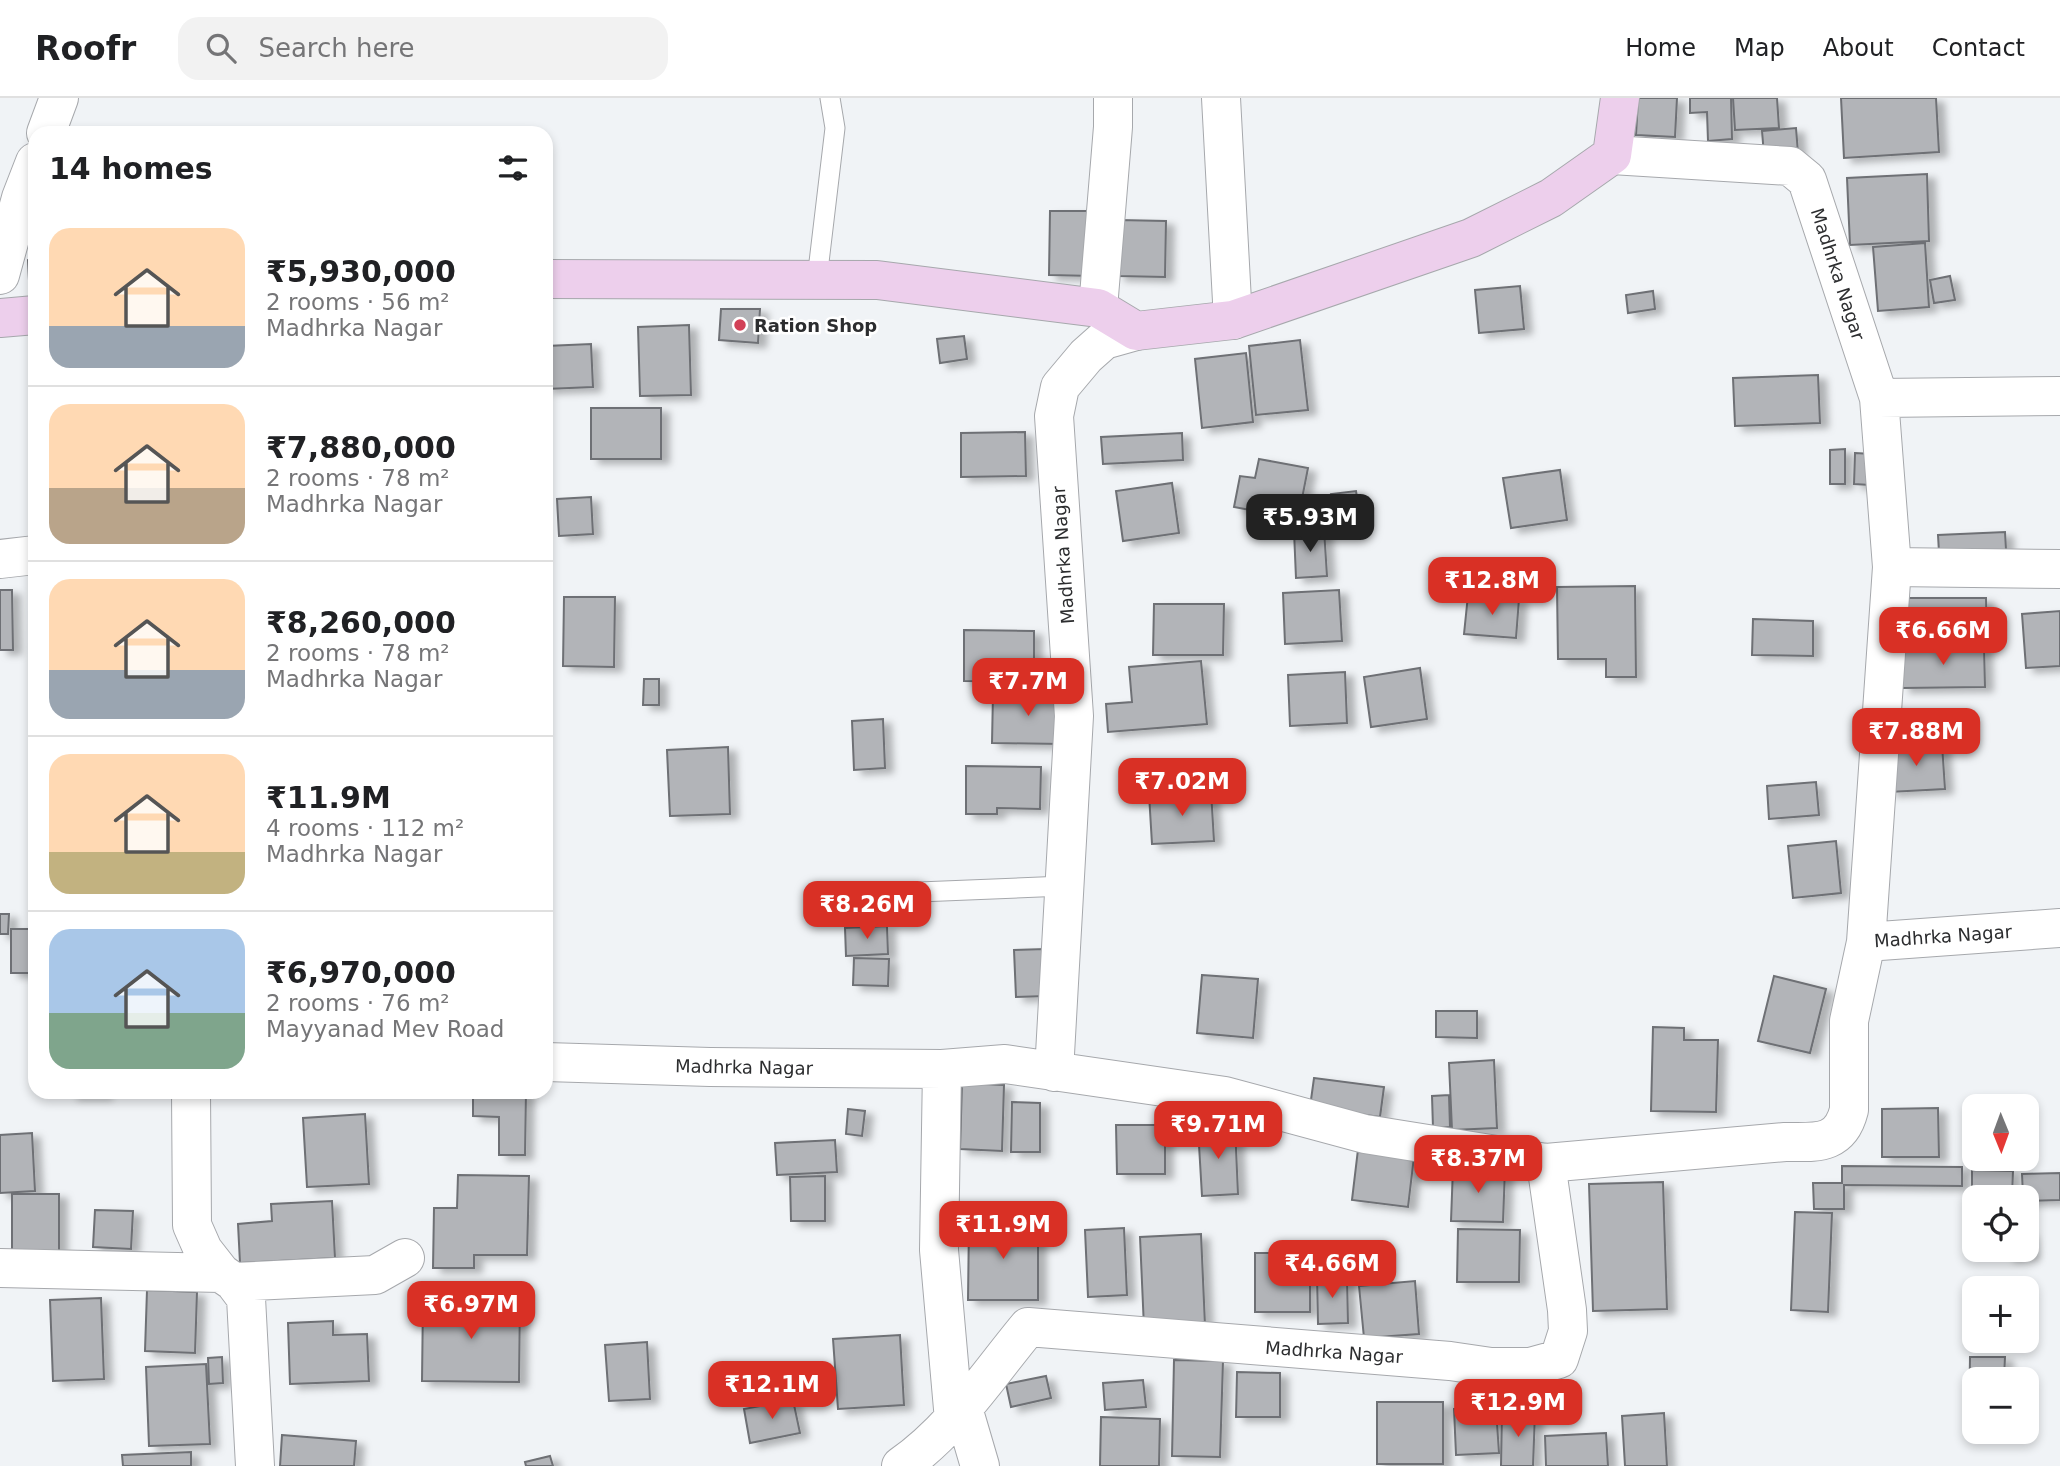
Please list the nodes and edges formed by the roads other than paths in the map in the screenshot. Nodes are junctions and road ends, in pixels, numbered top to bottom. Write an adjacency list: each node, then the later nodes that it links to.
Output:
1 (59, 98): 6 (street)
2 (830, 98): 12 (lane)
3 (1113, 98): 13 (street)
4 (1221, 98): 16 (street)
5 (1620, 98): 7 (street)
6 (49, 126)
7 (1612, 155): 16 (street, Madhrka Nagar); 19 (street, Madhrka Nagar)
8 (28, 177): 9 (street)
9 (8, 219): 10 (street)
10 (0, 275)
11 (553, 279): 12 (street)
12 (817, 279): 13 (street)
13 (1098, 308): 17 (street)
14 (28, 316): 15 (street)
15 (0, 318)
16 (1233, 320): 17 (street, Madhrka Nagar)
17 (1136, 331): 24 (street, Madhrka Nagar)
18 (2060, 396): 19 (street)
19 (1879, 398): 22 (street, Madhrka Nagar)
20 (28, 556): 21 (street)
21 (0, 559)
22 (1892, 567): 23 (street); 27 (street, Madhrka Nagar)
23 (2060, 569)
24 (1064, 886): 25 (lane); 30 (street, Madhrka Nagar)
25 (869, 894)
26 (2060, 928): 27 (street, Madhrka Nagar)
27 (1866, 942): 32 (street, Madhrka Nagar)
28 (553, 1062): 29 (street, Madhrka Nagar)
29 (942, 1069): 30 (street, Madhrka Nagar); 36 (street)
30 (1054, 1072): 32 (street, Madhrka Nagar)
31 (191, 1099): 35 (street)
32 (1546, 1163): 36 (street, Madhrka Nagar)
33 (405, 1258): 35 (street)
34 (0, 1268): 35 (street)
35 (227, 1278): 37 (street)
36 (959, 1414): 38 (street, Madhrka Nagar); 39 (street)
37 (255, 1466)
38 (901, 1466)
39 (980, 1466)

